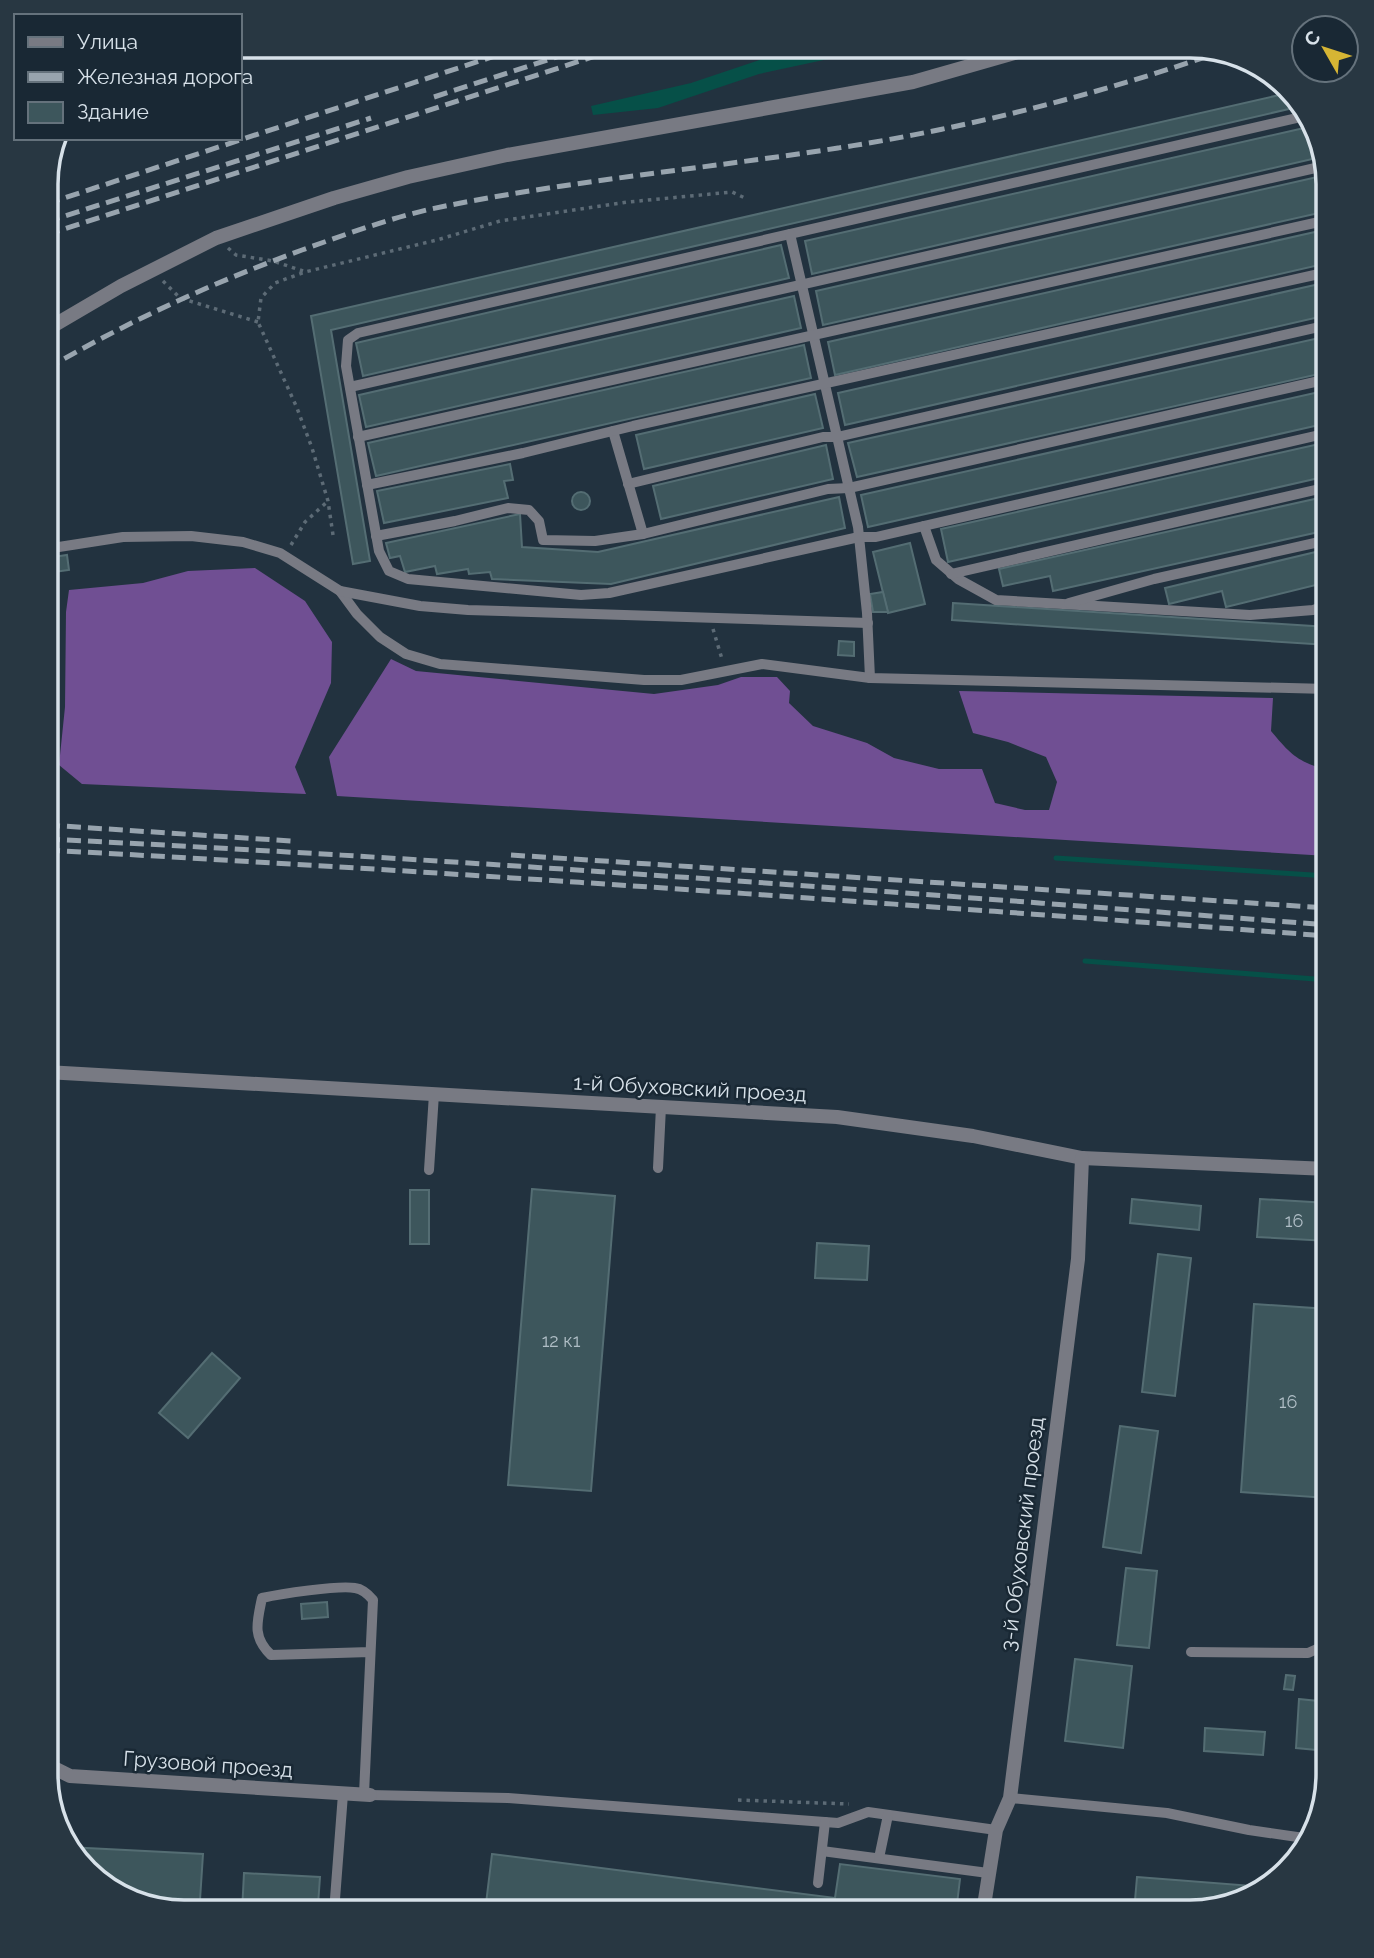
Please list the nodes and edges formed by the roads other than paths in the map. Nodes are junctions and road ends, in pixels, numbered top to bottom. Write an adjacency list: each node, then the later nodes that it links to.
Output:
1 (997, 58): 8 (street)
2 (1297, 118): 5 (lane)
3 (1315, 168): 7 (lane)
4 (1316, 223): 10 (lane)
5 (790, 234): 7 (lane); 13 (lane)
6 (1316, 275): 12 (lane)
7 (802, 285): 10 (lane); 13 (lane)
8 (58, 324)
9 (1316, 329): 17 (lane)
10 (813, 334): 12 (lane); 16 (lane)
11 (1316, 382): 20 (lane)
12 (824, 384): 14 (lane); 17 (lane)
13 (350, 387): 16 (lane)
14 (613, 431): 18 (lane); 19 (lane)
15 (1316, 436): 22 (lane)
16 (358, 437): 19 (lane)
17 (837, 438): 18 (lane); 20 (lane)
18 (628, 484): 23 (lane)
19 (367, 485): 24 (lane)
20 (849, 488): 23 (lane); 25 (lane)
21 (1316, 490): 28 (lane)
22 (924, 526): 25 (lane); 28 (lane)
23 (643, 534): 24 (lane)
24 (376, 536): 25 (lane)
25 (859, 537): 32 (lane)
26 (1316, 543): 30 (lane)
27 (58, 547): 29 (lane)
28 (951, 574): 30 (lane)
29 (340, 591): 32 (lane); 33 (lane)
30 (1061, 605): 31 (lane)
31 (1316, 609)
32 (867, 623): 33 (lane)
33 (870, 678): 34 (lane)
34 (1316, 689)
35 (58, 1073): 36 (street, 1-й Обуховский проезд)
36 (434, 1094): 37 (street, 1-й Обуховский проезд); 41 (lane)
37 (661, 1107): 38 (street, 1-й Обуховский проезд); 39 (lane)
38 (1082, 1158): 40 (street, 1-й Обуховский проезд); 48 (street, 3-й Обуховский проезд)
39 (658, 1168)
40 (1316, 1168)
41 (429, 1170)
42 (1316, 1649): 43 (lane)
43 (1191, 1652)
44 (370, 1653): 44 (lane); 47 (lane)
45 (58, 1770): 46 (street, Грузовой проезд)
46 (343, 1794): 47 (street, Грузовой проезд); 57 (lane)
47 (367, 1794): 50 (lane)
48 (1010, 1798): 51 (street, 3-й Обуховский проезд); 52 (lane)
49 (888, 1815): 50 (lane); 51 (lane); 54 (lane)
50 (825, 1822): 53 (lane)
51 (996, 1830): 55 (street, 3-й Обуховский проезд)
52 (1299, 1837)
53 (822, 1851): 54 (lane); 56 (lane)
54 (879, 1858): 55 (lane)
55 (988, 1872): 58 (street, 3-й Обуховский проезд)
56 (818, 1883)
57 (335, 1900)
58 (984, 1900)

